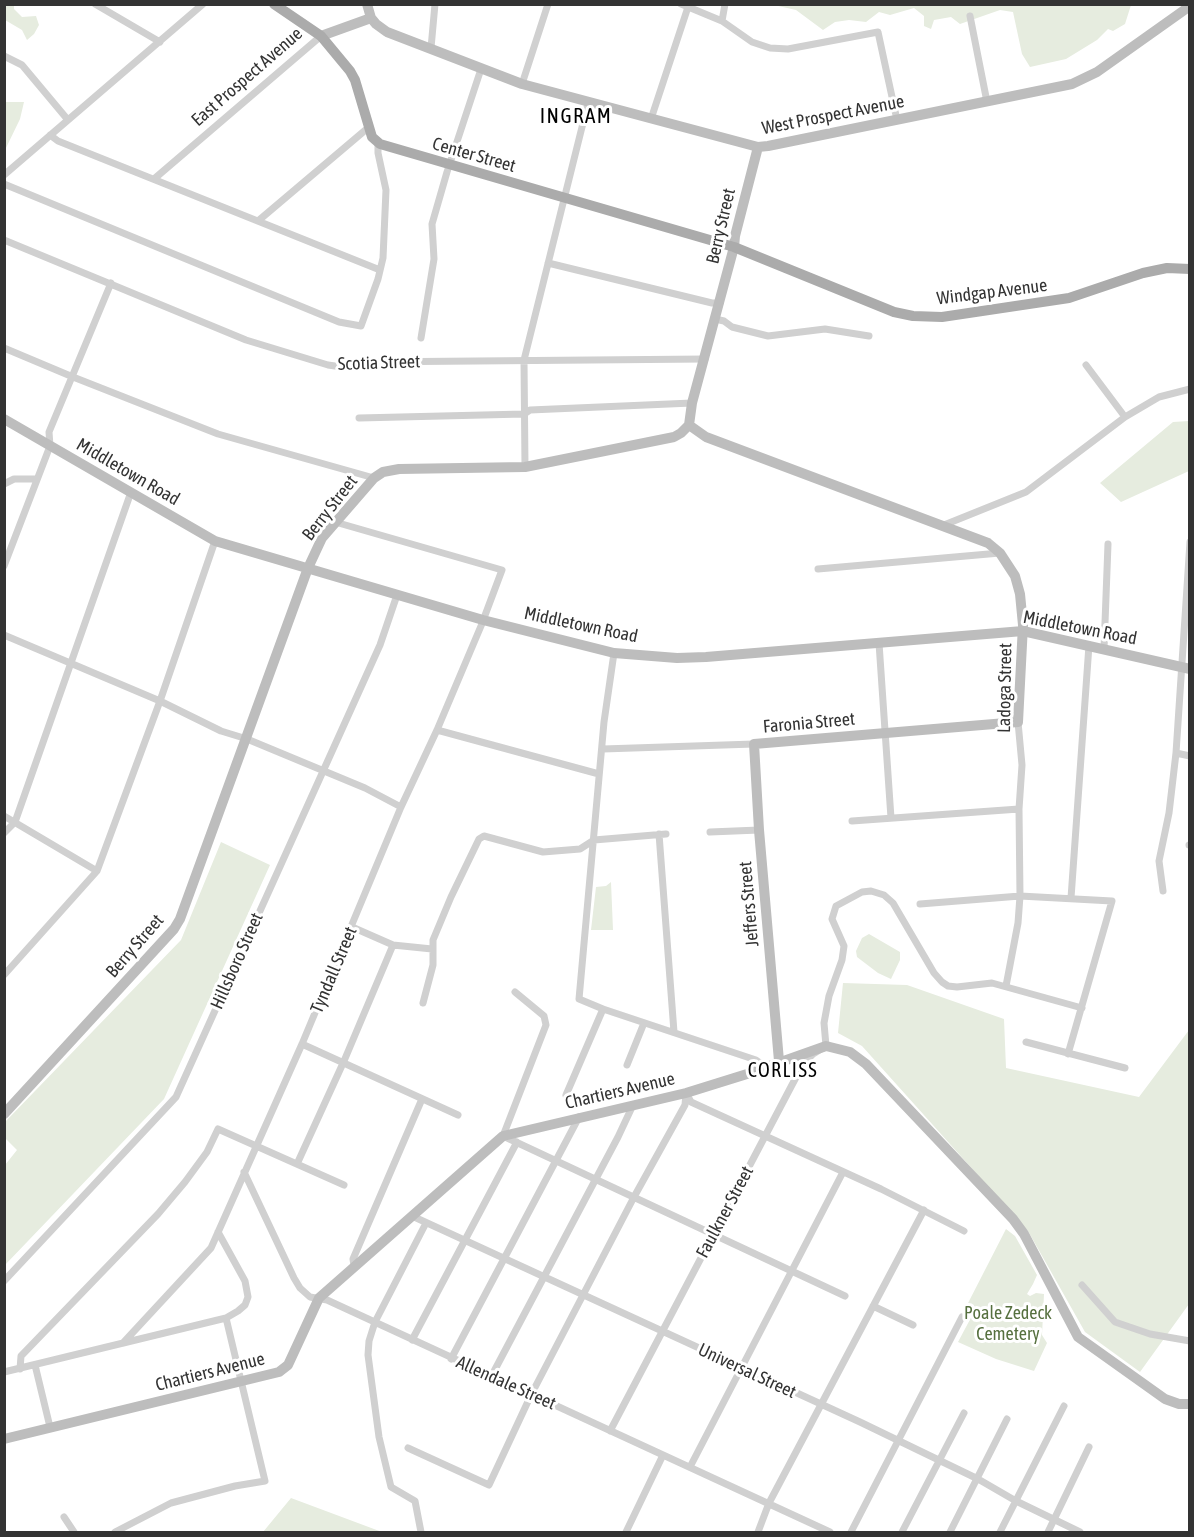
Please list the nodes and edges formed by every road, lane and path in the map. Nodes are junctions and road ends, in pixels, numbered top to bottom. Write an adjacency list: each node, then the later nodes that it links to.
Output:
1 (95, 4): 14 (street)
2 (203, 4): 14 (street)
3 (274, 4): 13 (main road)
4 (367, 4): 11 (street)
5 (435, 4): 15 (street)
6 (548, 4): 18 (street)
7 (725, 4): 12 (street)
8 (684, 6): 12 (street); 21 (street)
9 (1190, 6): 19 (street, West Prospect Avenue)
10 (970, 16): 19 (street)
11 (367, 20): 13 (street, East Prospect Avenue); 15 (street, West Prospect Avenue)
12 (722, 21): 23 (street)
13 (321, 36): 24 (main road); 30 (street, East Prospect Avenue)
14 (160, 42): 22 (street)
15 (431, 48): 17 (street, West Prospect Avenue)
16 (4, 56): 22 (street)
17 (481, 69): 18 (street, West Prospect Avenue); 28 (street)
18 (522, 84): 20 (street, West Prospect Avenue)
19 (987, 102): 23 (street, West Prospect Avenue)
20 (588, 103): 21 (street, West Prospect Avenue); 32 (street)
21 (651, 119): 27 (street, West Prospect Avenue)
22 (68, 120): 25 (street)
23 (897, 120): 27 (street, West Prospect Avenue)
24 (369, 127): 26 (main road); 33 (street)
25 (50, 135): 29 (street); 30 (street)
26 (381, 144): 28 (main road, Center Street); 38 (street)
27 (758, 147): 35 (street, Berry Street)
28 (449, 166): 32 (main road, Center Street); 43 (street)
29 (4, 175)
30 (153, 179): 33 (street)
31 (4, 184): 38 (street)
32 (565, 199): 35 (main road, Center Street); 36 (street)
33 (258, 221): 38 (street)
34 (4, 240): 39 (street, Scotia Street)
35 (734, 248): 37 (main road, Windgap Avenue); 40 (street, Berry Street)
36 (548, 263): 40 (street); 46 (street)
37 (1190, 269)
38 (380, 270)
39 (111, 284): 46 (street, Scotia Street); 48 (street)
40 (720, 303): 41 (street, Berry Street)
41 (715, 319): 42 (street); 45 (street, Berry Street)
42 (869, 336)
43 (422, 339)
44 (4, 348): 48 (street)
45 (705, 359): 46 (street, Scotia Street); 50 (street, Berry Street)
46 (524, 360): 51 (street)
47 (1086, 365): 52 (street)
48 (72, 377): 56 (street); 58 (street)
49 (1190, 389): 52 (street)
50 (692, 403): 51 (street); 55 (street, Berry Street)
51 (524, 414): 53 (street); 57 (street)
52 (1125, 417): 63 (street)
53 (359, 418)
54 (4, 419): 56 (street, Middletown Road)
55 (689, 424): 57 (street, Berry Street); 63 (street, Ladoga Street)
56 (50, 446): 59 (street); 61 (street, Middletown Road)
57 (525, 467): 58 (street, Berry Street)
58 (374, 478): 62 (street, Berry Street)
59 (37, 479): 60 (street); 68 (street)
60 (4, 484)
61 (132, 492): 64 (street, Middletown Road); 80 (street)
62 (335, 522): 69 (street, Berry Street); 73 (street, Tyndall Street)
63 (944, 525): 67 (street, Ladoga Street)
64 (215, 541): 69 (street, Middletown Road); 82 (street)
65 (1190, 542): 71 (street)
66 (1108, 544): 78 (street)
67 (1000, 553): 70 (street); 74 (street, Ladoga Street)
68 (4, 566)
69 (308, 568): 72 (street, Middletown Road); 86 (street, Berry Street)
70 (818, 569)
71 (1189, 578): 81 (street)
72 (398, 595): 73 (street, Middletown Road); 91 (street, Hillsboro Street)
73 (483, 620): 79 (street, Middletown Road); 84 (street, Tyndall Street)
74 (1023, 631): 76 (street, Middletown Road); 77 (street, Middletown Road); 83 (street, Ladoga Street)
75 (4, 635): 80 (street)
76 (879, 643): 79 (street, Middletown Road); 85 (street)
77 (1089, 645): 78 (street, Middletown Road); 106 (street)
78 (1104, 649): 81 (street, Middletown Road)
79 (614, 652): 88 (street)
80 (71, 663): 82 (street); 98 (street)
81 (1186, 668): 89 (street)
82 (160, 701): 86 (street); 103 (street)
83 (1018, 722): 85 (street, Faronia Street); 94 (street, Ladoga Street)
84 (437, 730): 92 (street); 93 (street, Tyndall Street)
85 (886, 733): 87 (street, Faronia Street); 96 (street)
86 (247, 739): 91 (street); 131 (street, Berry Street)
87 (754, 744): 88 (street, Faronia Street); 99 (street, Jeffers Street)
88 (603, 749): 92 (street)
89 (1176, 753): 90 (street); 104 (street)
90 (1190, 756)
91 (323, 771): 93 (street); 158 (street, Hillsboro Street)
92 (599, 774): 102 (street)
93 (401, 807): 108 (street, Tyndall Street)
94 (1019, 809): 96 (street); 105 (street, Ladoga Street)
95 (4, 816): 98 (street)
96 (891, 818): 97 (street)
97 (852, 821)
98 (15, 822): 101 (street); 103 (street)
99 (759, 830): 100 (street); 124 (street, Jeffers Street)
100 (710, 832)
101 (4, 833)
102 (594, 840): 110 (street); 116 (street); 118 (street)
103 (97, 871): 111 (street)
104 (1163, 891)
105 (1020, 896): 106 (street); 107 (street); 112 (street, Ladoga Street)
106 (1071, 898): 115 (street)
107 (920, 904)
108 (352, 927): 109 (street); 120 (street, Tyndall Street)
109 (393, 945): 110 (street); 123 (street)
110 (432, 950): 114 (street)
111 (4, 975)
112 (1006, 986): 115 (street); 121 (street)
113 (516, 992): 136 (street)
114 (423, 1003)
115 (1082, 1008): 122 (street)
116 (603, 1009): 117 (street); 129 (street)
117 (644, 1023): 118 (street); 125 (street)
118 (674, 1032): 126 (street)
119 (1026, 1042): 122 (street)
120 (302, 1044): 123 (street); 139 (street, Tyndall Street)
121 (826, 1046): 124 (street, Chartiers Avenue); 137 (street, Faulkner Street); 180 (street)
122 (1068, 1054): 127 (street)
123 (344, 1061): 130 (street); 141 (street)
124 (779, 1061): 126 (street, Chartiers Avenue)
125 (627, 1065)
126 (766, 1067): 128 (street, Chartiers Avenue)
127 (1125, 1068)
128 (686, 1093): 132 (street, Chartiers Avenue); 137 (street); 146 (street)
129 (566, 1095)
130 (422, 1099): 134 (street); 155 (street)
131 (9, 1101): 133 (street, Berry Street)
132 (634, 1104): 135 (street, Chartiers Avenue); 144 (street)
133 (4, 1114)
134 (458, 1115)
135 (579, 1117): 136 (street, Chartiers Avenue); 140 (street)
136 (502, 1136): 138 (street); 148 (street, Chartiers Avenue)
137 (765, 1136): 143 (street); 152 (street, Faulkner Street)
138 (517, 1142): 140 (street); 153 (street)
139 (256, 1145): 141 (street); 142 (street, Tyndall Street); 175 (street)
140 (556, 1161): 144 (street); 154 (street)
141 (297, 1164): 145 (street)
142 (244, 1172): 151 (street, Tyndall Street); 162 (street, Allendale Street)
143 (843, 1172): 147 (street); 156 (street)
144 (596, 1179): 146 (street); 157 (street)
145 (344, 1185)
146 (634, 1197): 152 (street); 160 (street)
147 (924, 1210): 150 (street); 163 (street)
148 (412, 1216): 149 (street, Universal Street); 155 (street, Chartiers Avenue)
149 (426, 1223): 153 (street, Universal Street); 166 (street)
150 (964, 1231)
151 (218, 1232): 165 (street); 171 (street, Tyndall Street)
152 (713, 1234): 156 (street); 168 (street, Faulkner Street)
153 (465, 1240): 154 (street, Universal Street); 169 (street)
154 (505, 1260): 157 (street, Universal Street); 172 (street)
155 (354, 1266): 162 (street, Chartiers Avenue)
156 (792, 1271): 161 (street); 174 (street)
157 (543, 1277): 160 (street, Universal Street); 177 (street)
158 (4, 1281)
159 (1082, 1285): 170 (street)
160 (583, 1296): 168 (street, Universal Street); 179 (street)
161 (845, 1296)
162 (319, 1298): 166 (street, Allendale Street); 178 (street, Chartiers Avenue)
163 (873, 1306): 167 (street); 181 (street)
164 (962, 1317): 188 (street)
165 (226, 1318): 171 (street); 178 (street)
166 (375, 1322): 169 (street, Allendale Street); 201 (street)
167 (913, 1325)
168 (661, 1331): 174 (street, Universal Street); 186 (street, Faulkner Street)
169 (412, 1340): 172 (street, Allendale Street)
170 (1190, 1341)
171 (123, 1343): 173 (street)
172 (451, 1359): 177 (street, Allendale Street)
173 (35, 1365): 175 (street); 185 (street)
174 (741, 1368): 181 (street, Universal Street); 193 (street)
175 (20, 1369): 176 (street)
176 (4, 1372)
177 (491, 1377): 179 (street, Allendale Street)
178 (242, 1381): 185 (street, Chartiers Avenue); 200 (street)
179 (531, 1395): 186 (street, Allendale Street); 190 (street)
180 (1190, 1404)
181 (823, 1405): 188 (street, Universal Street); 196 (street)
182 (1064, 1406): 195 (street)
183 (964, 1413): 192 (street)
184 (1007, 1419): 194 (street)
185 (50, 1428): 187 (street, Chartiers Avenue)
186 (610, 1431): 191 (street, Allendale Street)
187 (4, 1439)
188 (899, 1441): 192 (street, Universal Street); 205 (street)
189 (1089, 1447): 198 (street)
190 (408, 1448)
191 (663, 1455): 193 (street, Allendale Street); 202 (street)
192 (939, 1460): 194 (street, Universal Street); 206 (street)
193 (690, 1467): 196 (street, Allendale Street)
194 (978, 1479): 195 (street, Universal Street); 207 (street)
195 (1016, 1501): 198 (street, Universal Street); 208 (street)
196 (769, 1503): 203 (street); 204 (street, Allendale Street)
197 (64, 1517): 199 (street)
198 (1054, 1520): 209 (street); 210 (street, Universal Street)
199 (74, 1533)
200 (115, 1533)
201 (421, 1533)
202 (626, 1533)
203 (758, 1533)
204 (830, 1533)
205 (851, 1533)
206 (902, 1533)
207 (950, 1533)
208 (1000, 1533)
209 (1048, 1533)
210 (1080, 1533)

